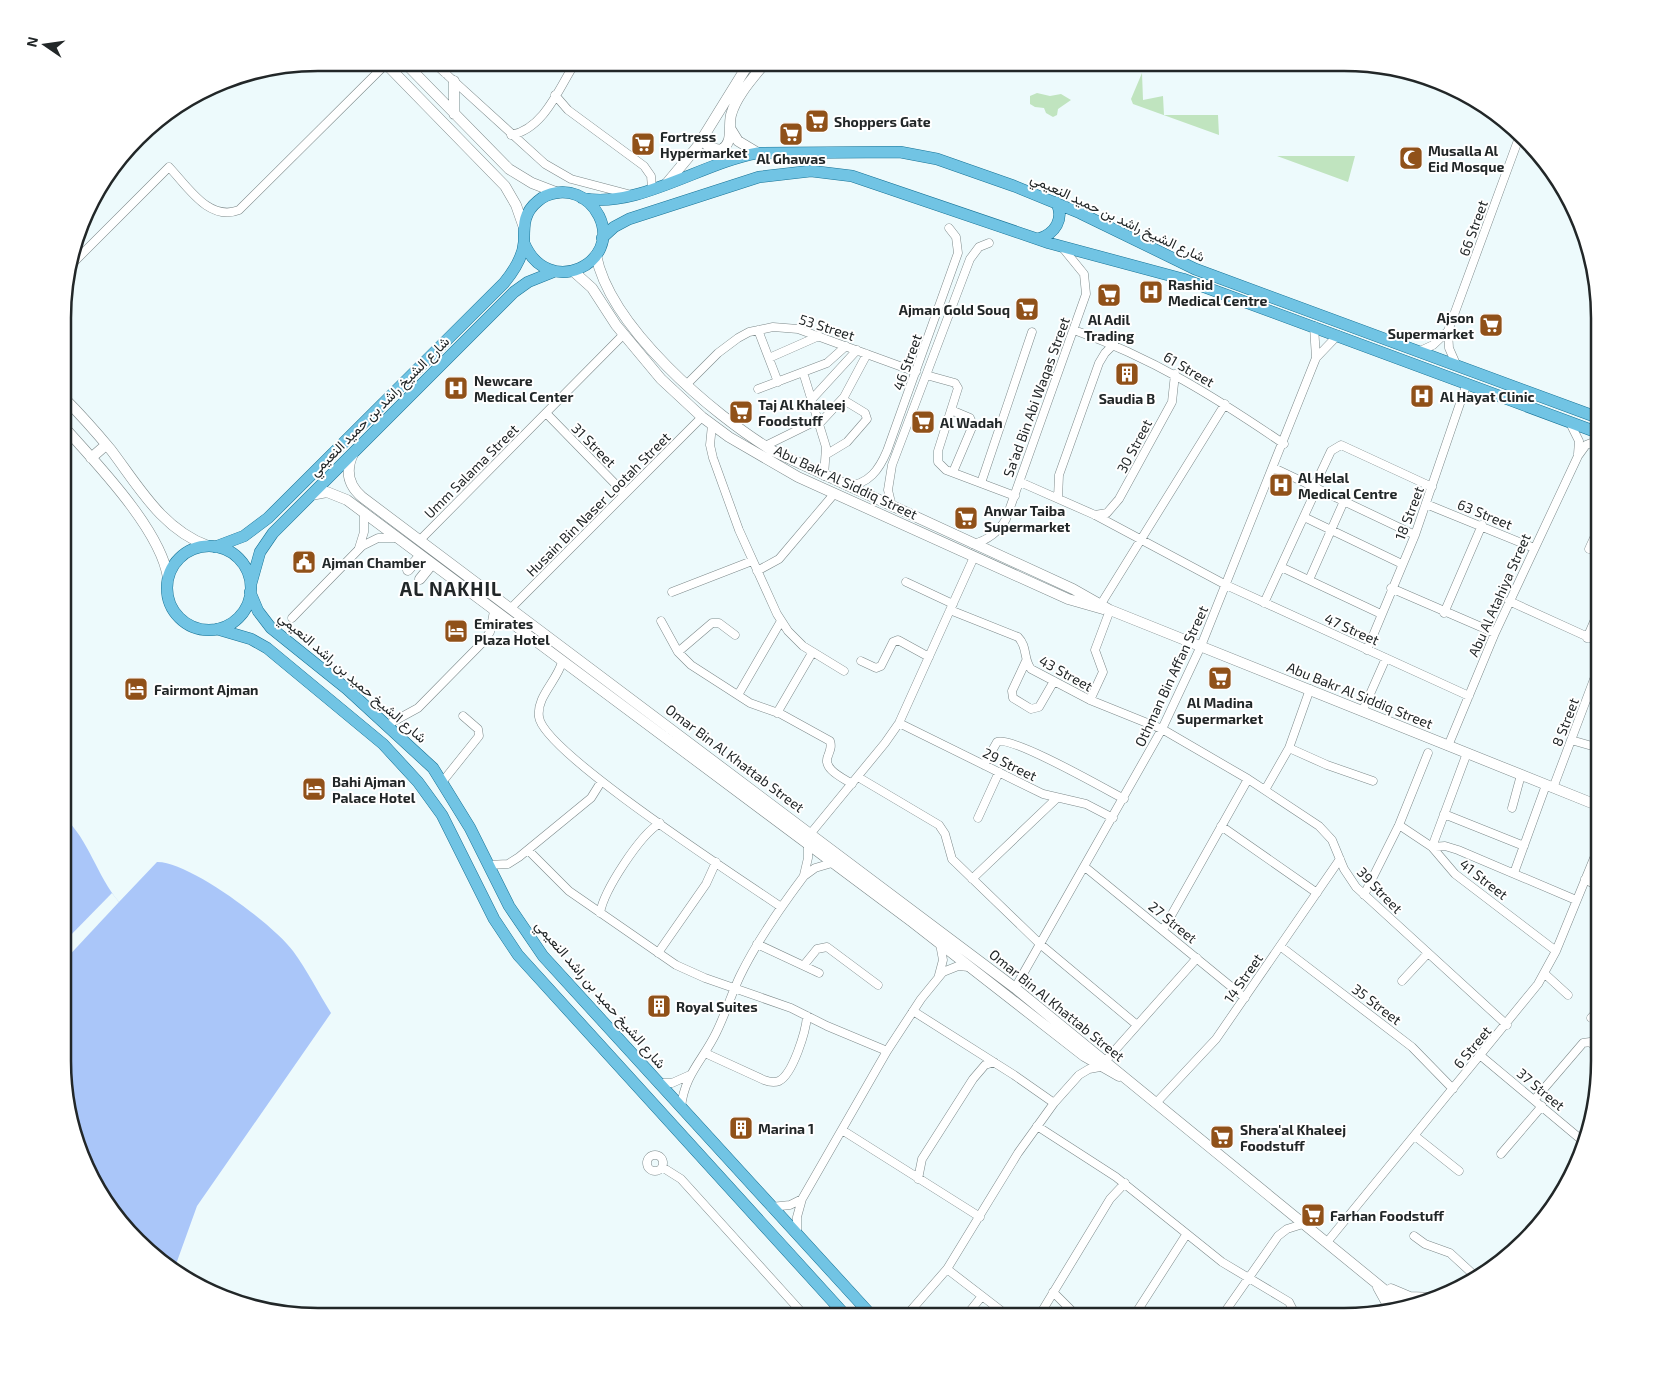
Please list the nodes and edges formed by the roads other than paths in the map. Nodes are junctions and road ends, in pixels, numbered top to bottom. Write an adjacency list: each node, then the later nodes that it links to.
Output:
1 (377, 71): 32 (street)
2 (393, 71): 24 (street)
3 (413, 71): 12 (street)
4 (443, 71): 9 (street)
5 (447, 71): 9 (street)
6 (570, 71): 11 (street)
7 (744, 71): 14 (street)
8 (759, 71): 13 (street)
9 (446, 74): 10 (street)
10 (454, 81): 12 (street); 15 (street)
11 (555, 95): 15 (street); 19 (street)
12 (454, 114): 20 (street)
13 (730, 128): 14 (street); 17 (street)
14 (707, 132): 18 (street)
15 (512, 135): 21 (street)
16 (1517, 143): 40 (street, 66 Street)
17 (758, 153): 18 (main road, شارع الشيخ راشد بن حميد النعيمي); 23 (main road, شارع الشيخ راشد بن حميد النعيمي)
18 (667, 183): 19 (main road, شارع الشيخ راشد بن حميد النعيمي)
19 (652, 188): 21 (main road, شارع الشيخ راشد بن حميد النعيمي)
20 (558, 193): 22 (main road); 24 (main road)
21 (633, 195): 22 (main road, شارع الشيخ راشد بن حميد النعيمي)
22 (582, 198): 26 (main road)
23 (1056, 202): 27 (main road); 48 (main road, شارع الشيخ راشد بن حميد النعيمي)
24 (523, 225): 28 (main road)
25 (949, 228): 35 (street, 46 Street)
26 (602, 238): 27 (main road, شارع الشيخ راشد بن حميد النعيمي); 31 (main road)
27 (1038, 239): 30 (main road, شارع الشيخ راشد بن حميد النعيمي)
28 (524, 243): 33 (main road); 111 (main road, شارع الشيخ راشد بن حميد النعيمي)
29 (988, 243): 36 (street, 46 Street)
30 (1062, 247): 37 (main road, شارع الشيخ راشد بن حميد النعيمي); 39 (street, Sa'ad Bin Abi Waqas Street)
31 (596, 255): 34 (main road); 59 (street, Abu Bakr Al Siddiq Street)
32 (80, 256)
33 (554, 272): 34 (main road); 79 (main road, شارع الشيخ راشد بن حميد النعيمي)
34 (573, 272): 42 (street, Abu Bakr Al Siddiq Street)
35 (953, 274): 36 (street); 54 (street, 46 Street)
36 (963, 278): 56 (street, 46 Street)
37 (1314, 326): 43 (main road, شارع الشيخ راشد بن حميد النعيمي); 51 (street, Othman Bin Affan Street)
38 (758, 330): 44 (street, 53 Street); 50 (street); 59 (street, 53 Street)
39 (1074, 330): 45 (street, 61 Street); 87 (street, Sa'ad Bin Abi Waqas Street)
40 (1448, 331): 48 (street, 66 Street); 52 (street, 66 Street)
41 (1032, 332): 88 (street)
42 (623, 335): 66 (street, Umm Salama Street); 68 (street, Abu Bakr Al Siddiq Street)
43 (1338, 335): 51 (street, Othman Bin Affan Street); 58 (main road, شارع الشيخ راشد بن حميد النعيمي)
44 (819, 336): 46 (street, 53 Street); 50 (street)
45 (1114, 344): 55 (street, 61 Street); 96 (street)
46 (846, 346): 47 (street, 53 Street); 53 (street)
47 (857, 350): 49 (street, 53 Street); 61 (street)
48 (1420, 351): 52 (main road, شارع الشيخ راشد بن حميد النعيمي)
49 (867, 354): 54 (street, 53 Street); 62 (street)
50 (769, 358): 57 (street)
51 (1316, 358): 75 (street, Othman Bin Affan Street)
52 (1456, 364): 67 (main road, شارع الشيخ راشد بن حميد النعيمي)
53 (803, 372): 57 (street); 61 (street)
54 (916, 372): 78 (street, 46 Street)
55 (1175, 374): 63 (street, 61 Street); 101 (street, 30 Street)
56 (926, 375): 65 (street); 81 (street, 46 Street)
57 (778, 382): 60 (street)
58 (1467, 383): 69 (main road, شارع الشيخ راشد بن حميد النعيمي); 90 (street, 18 Street)
59 (686, 385): 77 (street, Abu Bakr Al Siddiq Street)
60 (758, 389)
61 (812, 399): 70 (street)
62 (842, 400): 70 (street); 80 (street)
63 (1225, 404): 75 (street, 61 Street); 108 (street)
64 (71, 406): 76 (street)
65 (951, 410): 85 (street); 85 (street)
66 (546, 413): 92 (street, 31 Street); 107 (street, Umm Salama Street)
67 (1591, 415)
68 (702, 417): 71 (street, Abu Bakr Al Siddiq Street); 92 (street, Husain Bin Naser Lootah Street)
69 (1569, 421): 72 (main road, شارع الشيخ راشد بن حميد النعيمي); 82 (street)
70 (819, 422): 77 (street); 80 (street)
71 (712, 425): 93 (street, Abu Bakr Al Siddiq Street); 118 (street)
72 (1591, 430)
73 (71, 435): 83 (street)
74 (1591, 443): 82 (street, Abu Al Atahiya Street)
75 (1284, 444): 84 (street, Othman Bin Affan Street)
76 (106, 445): 83 (street); 111 (street)
77 (764, 446): 86 (street, Abu Bakr Al Siddiq Street)
78 (887, 451): 81 (street); 89 (street, 46 Street)
79 (353, 453): 94 (main road, شارع الشيخ راشد بن حميد النعيمي); 107 (street, Omar Bin Al Khattab Street)
80 (827, 454): 86 (street)
81 (896, 454): 99 (street, 46 Street)
82 (1578, 456): 112 (street, Abu Al Atahiya Street)
83 (90, 458): 126 (street)
84 (1274, 468): 91 (street); 131 (street, Othman Bin Affan Street)
85 (953, 472): 88 (street)
86 (824, 476): 89 (street, Abu Bakr Al Siddiq Street)
87 (1020, 482): 95 (street, Sa'ad Bin Abi Waqas Street); 96 (street, 47 Street)
88 (981, 483): 95 (street)
89 (846, 486): 99 (street, Abu Bakr Al Siddiq Street)
90 (1432, 487): 91 (street); 98 (street, 18 Street)
91 (1316, 488): 97 (street); 102 (street)
92 (625, 494): 139 (street, Husain Bin Naser Lootah Street)
93 (834, 494): 116 (street, Abu Bakr Al Siddiq Street); 125 (street)
94 (311, 495): 100 (street, Omar Bin Al Khattab Street); 132 (main road, شارع الشيخ راشد بن حميد النعيمي)
95 (1015, 496): 110 (street, Sa'ad Bin Abi Waqas Street)
96 (1058, 498): 101 (street, 47 Street)
97 (1344, 501): 104 (street); 105 (street)
98 (1426, 504): 103 (street, 63 Street); 105 (street, 18 Street)
99 (892, 507): 110 (street, Abu Bakr Al Siddiq Street)
100 (364, 514): 106 (street, Omar Bin Al Khattab Street); 114 (street)
101 (1095, 515): 108 (street, 47 Street)
102 (1304, 517): 104 (street); 121 (street)
103 (1482, 525): 112 (street, 63 Street); 141 (street)
104 (1331, 530): 120 (street); 128 (street)
105 (1415, 535): 120 (street, 18 Street)
106 (396, 538): 114 (street); 115 (street, Omar Bin Al Khattab Street)
107 (420, 540): 124 (street, Omar Bin Al Khattab Street)
108 (1140, 540): 131 (street, 47 Street); 138 (street)
109 (1591, 543): 113 (street)
110 (973, 544): 117 (street, Abu Bakr Al Siddiq Street)
111 (212, 546): 126 (main road); 132 (main road)
112 (1534, 548): 135 (street, Abu Al Atahiya Street)
113 (1588, 549)
114 (358, 550): 143 (street)
115 (420, 556): 119 (street, Omar Bin Al Khattab Street); 123 (street)
116 (974, 557): 122 (street, Abu Bakr Al Siddiq Street); 137 (street)
117 (1002, 557): 122 (street); 138 (street, Abu Bakr Al Siddiq Street)
118 (752, 561): 125 (street); 134 (street)
119 (432, 564): 127 (street); 129 (street, Omar Bin Al Khattab Street)
120 (1402, 564): 133 (street, 18 Street)
121 (1281, 567): 128 (street); 136 (street)
122 (998, 568): 138 (street, Abu Bakr Al Siddiq Street)
123 (408, 570)
124 (463, 571): 129 (street); 139 (street, Omar Bin Al Khattab Street)
125 (757, 571): 145 (street)
126 (168, 578): 146 (main road)
127 (420, 579)
128 (1308, 580): 142 (street)
129 (455, 582): 140 (street, Omar Bin Al Khattab Street)
130 (906, 582): 137 (street, 43 Street)
131 (1226, 585): 136 (street, 47 Street); 153 (street, Othman Bin Affan Street)
132 (250, 588): 146 (main road); 174 (main road, شارع الشيخ حميد بن راشد النعيمي)
133 (1391, 588): 141 (street); 142 (street, 18 Street)
134 (672, 592)
135 (1509, 601): 148 (street, Abu Al Atahiya Street); 150 (street)
136 (1264, 603): 155 (street, 47 Street)
137 (951, 607): 158 (street); 161 (street, 43 Street)
138 (1106, 607): 153 (street, Abu Bakr Al Siddiq Street); 169 (street)
139 (511, 608): 151 (street, Omar Bin Al Khattab Street)
140 (494, 611): 154 (street, Omar Bin Al Khattab Street); 174 (street)
141 (1444, 613): 148 (street)
142 (1382, 614): 155 (street, 18 Street)
143 (292, 618)
144 (661, 621): 156 (street)
145 (781, 622): 157 (street); 166 (street)
146 (217, 629): 293 (main road)
147 (1591, 629): 150 (street)
148 (1495, 633): 167 (street, Abu Al Atahiya Street)
149 (735, 635): 156 (street)
150 (1587, 638): 152 (street)
151 (553, 639): 154 (street); 203 (street, Omar Bin Al Khattab Street)
152 (1591, 639)
153 (1201, 646): 165 (street, Abu Bakr Al Siddiq Street); 175 (street, Othman Bin Affan Street)
154 (545, 649): 162 (street, Omar Bin Al Khattab Street)
155 (1367, 650): 159 (street, 47 Street)
156 (678, 652): 166 (street)
157 (812, 653): 163 (street); 171 (street)
158 (930, 657): 160 (street); 173 (street)
159 (1386, 658): 167 (street, 47 Street); 170 (street)
160 (861, 661)
161 (1026, 661): 164 (street, 43 Street); 164 (street)
162 (562, 662): 189 (street); 204 (street, Omar Bin Al Khattab Street)
163 (844, 671)
164 (1054, 681): 169 (street, 43 Street)
165 (1310, 689): 170 (street, Abu Bakr Al Siddiq Street); 179 (street)
166 (738, 695): 171 (street)
167 (1469, 696): 177 (street, Abu Al Atahiya Street)
168 (1591, 697): 176 (street, 8 Street)
169 (1090, 700): 175 (street, 43 Street)
170 (1363, 710): 177 (street, Abu Bakr Al Siddiq Street)
171 (777, 713): 190 (street)
172 (462, 716): 187 (street)
173 (899, 723): 182 (street, 29 Street); 185 (street)
174 (387, 725): 187 (main road, شارع الشيخ حميد بن راشد النعيمي)
175 (1162, 729): 186 (street, 39 Street); 194 (street, Othman Bin Affan Street)
176 (1571, 740): 178 (street); 191 (street, 8 Street)
177 (1448, 746): 181 (street, Abu Bakr Al Siddiq Street)
178 (1591, 746)
179 (1289, 748): 188 (street); 192 (street)
180 (1428, 753): 201 (street)
181 (1467, 753): 184 (street, Abu Bakr Al Siddiq Street); 197 (street)
182 (984, 765): 183 (street, 29 Street); 194 (street)
183 (999, 772): 193 (street, 29 Street); 198 (street)
184 (1521, 775): 191 (street, Abu Bakr Al Siddiq Street); 196 (street)
185 (858, 777): 190 (street); 216 (street)
186 (1248, 779): 192 (street, 39 Street); 202 (street)
187 (442, 781): 211 (main road, شارع الشيخ حميد بن راشد النعيمي)
188 (1373, 781)
189 (601, 782): 200 (street); 207 (street)
190 (852, 784): 203 (street)
191 (1549, 786): 195 (street, Abu Bakr Al Siddiq Street); 205 (street, 8 Street)
192 (1264, 790): 208 (street, 39 Street)
193 (1057, 798): 199 (street, 29 Street); 216 (street)
194 (1124, 799): 199 (street, Othman Bin Affan Street)
195 (1591, 803)
196 (1512, 808)
197 (1444, 814): 205 (street); 206 (street)
198 (978, 818)
199 (1113, 818): 212 (street, Othman Bin Affan Street)
200 (660, 823): 209 (street); 223 (street)
201 (1399, 825): 206 (street, 41 Street); 220 (street)
202 (1221, 826): 219 (street); 225 (street)
203 (811, 833): 224 (street, Omar Bin Al Khattab Street)
204 (808, 845): 210 (street, Omar Bin Al Khattab Street); 215 (street)
205 (1524, 846): 214 (street, 8 Street)
206 (1432, 847): 214 (street); 230 (street, 41 Street)
207 (528, 850): 211 (street); 223 (street)
208 (1340, 859): 219 (street, 14 Street); 220 (street, 39 Street)
209 (716, 862): 222 (street); 231 (street)
210 (832, 863): 215 (street); 224 (street, Omar Bin Al Khattab Street)
211 (488, 865): 259 (main road, شارع الشيخ حميد بن راشد النعيمي)
212 (1085, 866): 225 (street, 27 Street); 228 (street, Othman Bin Affan Street)
213 (1591, 866): 217 (street, 6 Street)
214 (1514, 873): 221 (street)
215 (804, 876): 222 (street)
216 (972, 879): 228 (street)
217 (1586, 879): 218 (street); 221 (street, 6 Street)
218 (1591, 882)
219 (1317, 893): 229 (street, 14 Street)
220 (1364, 895): 232 (street, 39 Street)
221 (1576, 900): 230 (street, 6 Street)
222 (781, 907): 226 (street)
223 (600, 913): 231 (street)
224 (914, 917): 227 (street, Omar Bin Al Khattab Street); 242 (street, Omar Bin Al Khattab Street)
225 (1162, 930): 233 (street, 27 Street)
226 (757, 944): 234 (street); 241 (street)
227 (940, 944): 235 (street, Omar Bin Al Khattab Street); 238 (street)
228 (1040, 944): 242 (street, Othman Bin Affan Street); 247 (street)
229 (1280, 946): 244 (street, 14 Street); 260 (street, 35 Street)
230 (1556, 951): 237 (street, 6 Street)
231 (658, 953): 241 (street)
232 (1428, 953): 239 (street); 248 (street, 39 Street)
233 (1197, 958): 244 (street, 27 Street); 247 (street)
234 (804, 965): 236 (street); 240 (street)
235 (969, 967): 238 (street); 249 (street, Omar Bin Al Khattab Street)
236 (818, 973)
237 (1544, 974): 243 (street); 248 (street, 6 Street)
238 (939, 975): 245 (street)
239 (1402, 981)
240 (878, 985)
241 (734, 988): 246 (street); 252 (street)
242 (1015, 988): 249 (street, Omar Bin Al Khattab Street)
243 (1568, 995)
244 (1244, 998): 263 (street, 14 Street)
245 (913, 1011): 251 (street); 255 (street)
246 (807, 1016): 251 (street); 252 (street)
247 (1137, 1025): 256 (street)
248 (1507, 1025): 254 (street, 6 Street)
249 (1058, 1029): 253 (street, Omar Bin Al Khattab Street); 256 (street, Omar Bin Al Khattab Street)
250 (1591, 1043): 261 (street)
251 (887, 1051): 267 (street)
252 (705, 1053): 257 (street)
253 (1084, 1056): 256 (street, Omar Bin Al Khattab Street); 258 (street)
254 (1481, 1056): 260 (street, 6 Street); 261 (street, 37 Street)
255 (994, 1062): 262 (street); 273 (street)
256 (1103, 1064): 258 (street); 263 (street, Omar Bin Al Khattab Street)
257 (690, 1075): 259 (street); 265 (street)
258 (1078, 1075): 262 (street)
259 (659, 1083): 265 (main road, شارع الشيخ حميد بن راشد النعيمي)
260 (1453, 1088): 268 (street, 6 Street)
261 (1535, 1099): 264 (street, 37 Street)
262 (1054, 1103): 266 (street)
263 (1156, 1103): 278 (street, Omar Bin Al Khattab Street)
264 (1542, 1106): 269 (street, 37 Street); 270 (street)
265 (681, 1108): 276 (main road, شارع الشيخ حميد بن راشد النعيمي)
266 (1037, 1126): 274 (street); 277 (street)
267 (842, 1130): 273 (street); 275 (street)
268 (1415, 1136): 272 (street); 282 (street, 6 Street)
269 (1579, 1137)
270 (1501, 1154)
271 (662, 1167): 292 (street)
272 (1458, 1171)
273 (918, 1179): 277 (street)
274 (1125, 1183): 279 (street); 287 (street)
275 (802, 1199): 276 (street); 280 (street)
276 (770, 1206): 280 (main road, شارع الشيخ حميد بن راشد النعيمي)
277 (980, 1217): 283 (street)
278 (1306, 1223): 282 (street, Omar Bin Al Khattab Street); 285 (street)
279 (1186, 1235): 285 (street); 300 (street)
280 (797, 1236): 294 (main road, شارع الشيخ حميد بن راشد النعيمي)
281 (1414, 1236): 284 (street)
282 (1328, 1241): 286 (street, Omar Bin Al Khattab Street)
283 (947, 1269): 288 (street); 295 (street)
284 (1471, 1273)
285 (1247, 1278): 301 (street); 302 (street)
286 (1374, 1279): 289 (street); 290 (street, Omar Bin Al Khattab Street); 291 (street)
287 (1053, 1292): 298 (street); 299 (street)
288 (982, 1296): 296 (street); 297 (street)
289 (1417, 1297)
290 (1399, 1301)
291 (1387, 1304)
292 (798, 1308)
293 (839, 1308)
294 (864, 1308)
295 (911, 1308)
296 (972, 1308)
297 (998, 1308)
298 (1044, 1308)
299 (1069, 1308)
300 (1139, 1308)
301 (1227, 1308)
302 (1292, 1308)

